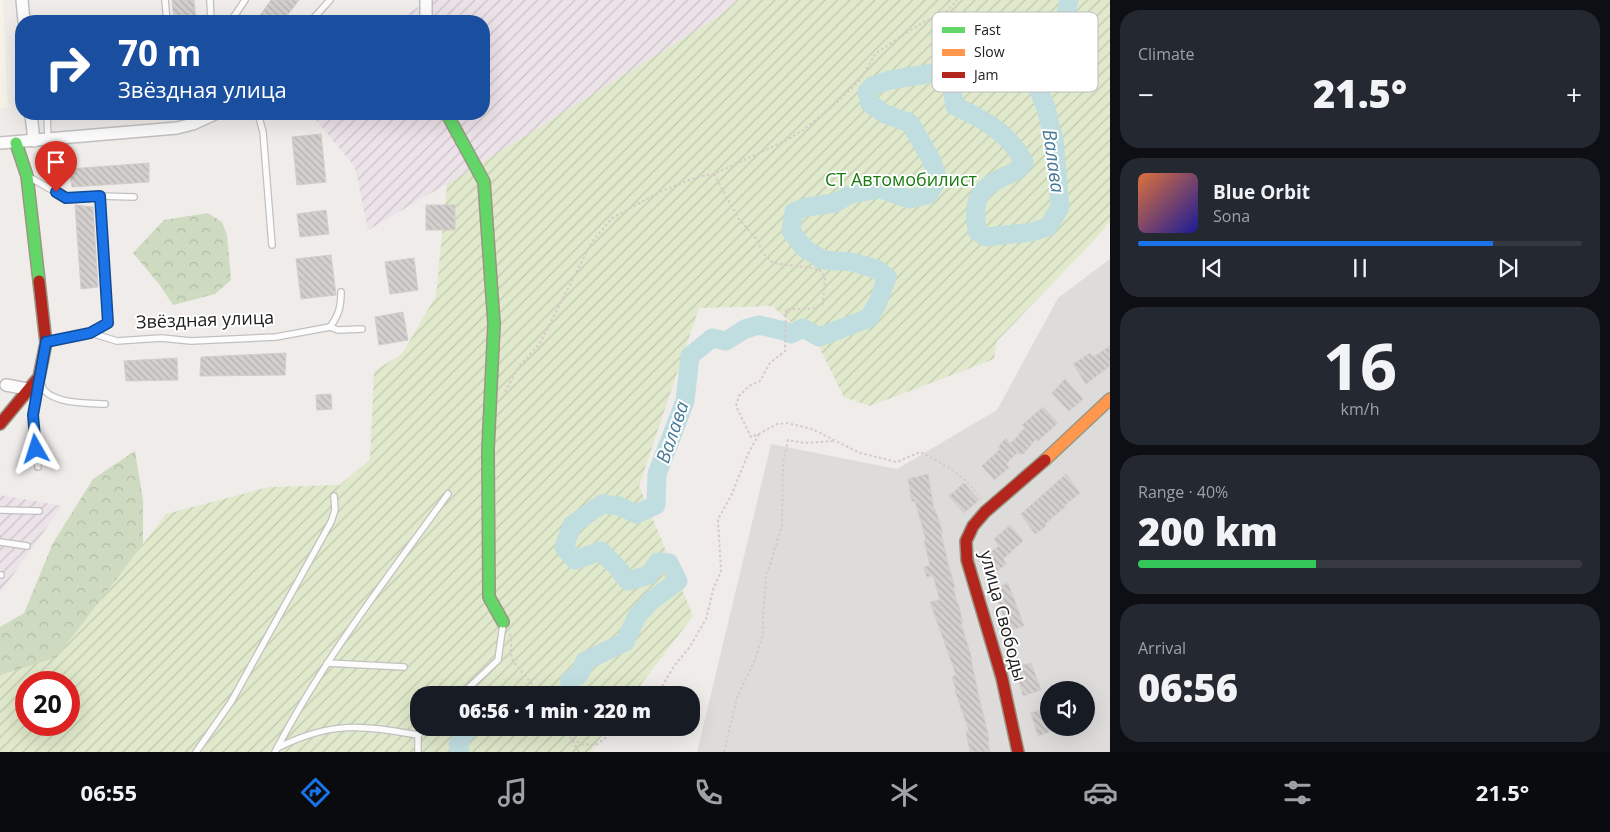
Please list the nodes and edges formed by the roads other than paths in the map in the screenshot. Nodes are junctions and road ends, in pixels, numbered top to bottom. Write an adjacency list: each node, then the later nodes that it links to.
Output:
1 (22, 0): 7 (street)
2 (165, 0): 8 (lane)
3 (210, 0): 9 (lane)
4 (246, 0): 10 (lane)
5 (330, 0): 11 (lane)
6 (426, 0): 12 (street)
7 (23, 15)
8 (166, 15)
9 (211, 15)
10 (235, 15)
11 (316, 15)
12 (426, 15)
13 (32, 120): 19 (street)
14 (47, 120): 18 (lane)
15 (202, 120): 18 (street)
16 (260, 120): 25 (lane)
17 (450, 120): 45 (street)
18 (48, 139): 19 (street)
19 (34, 141): 20 (street)
20 (16, 142): 21 (street); 22 (street)
21 (0, 144)
22 (28, 176): 23 (lane); 30 (street)
23 (100, 196): 24 (lane); 29 (lane)
24 (134, 198)
25 (272, 245)
26 (341, 292): 27 (lane)
27 (330, 327): 28 (lane, Звёздная улица); 29 (lane, Звёздная улица)
28 (362, 330)
29 (90, 333): 30 (lane, Звёздная улица)
30 (46, 342): 31 (street)
31 (39, 377): 33 (street); 35 (lane); 38 (lane)
32 (2, 384): 33 (street)
33 (27, 389): 36 (street)
34 (1110, 399): 54 (street, улица Свободы)
35 (105, 404)
36 (5, 412): 37 (street)
37 (0, 424)
38 (38, 467)
39 (448, 494): 46 (lane)
40 (334, 496): 52 (lane)
41 (0, 510): 42 (lane)
42 (39, 511)
43 (0, 542): 44 (lane)
44 (27, 546)
45 (503, 622): 48 (lane)
46 (327, 663): 47 (lane); 51 (lane)
47 (404, 666)
48 (471, 686)
49 (410, 734): 51 (lane)
50 (418, 736): 53 (lane)
51 (276, 750)
52 (196, 752)
53 (418, 752)
54 (1018, 752)

